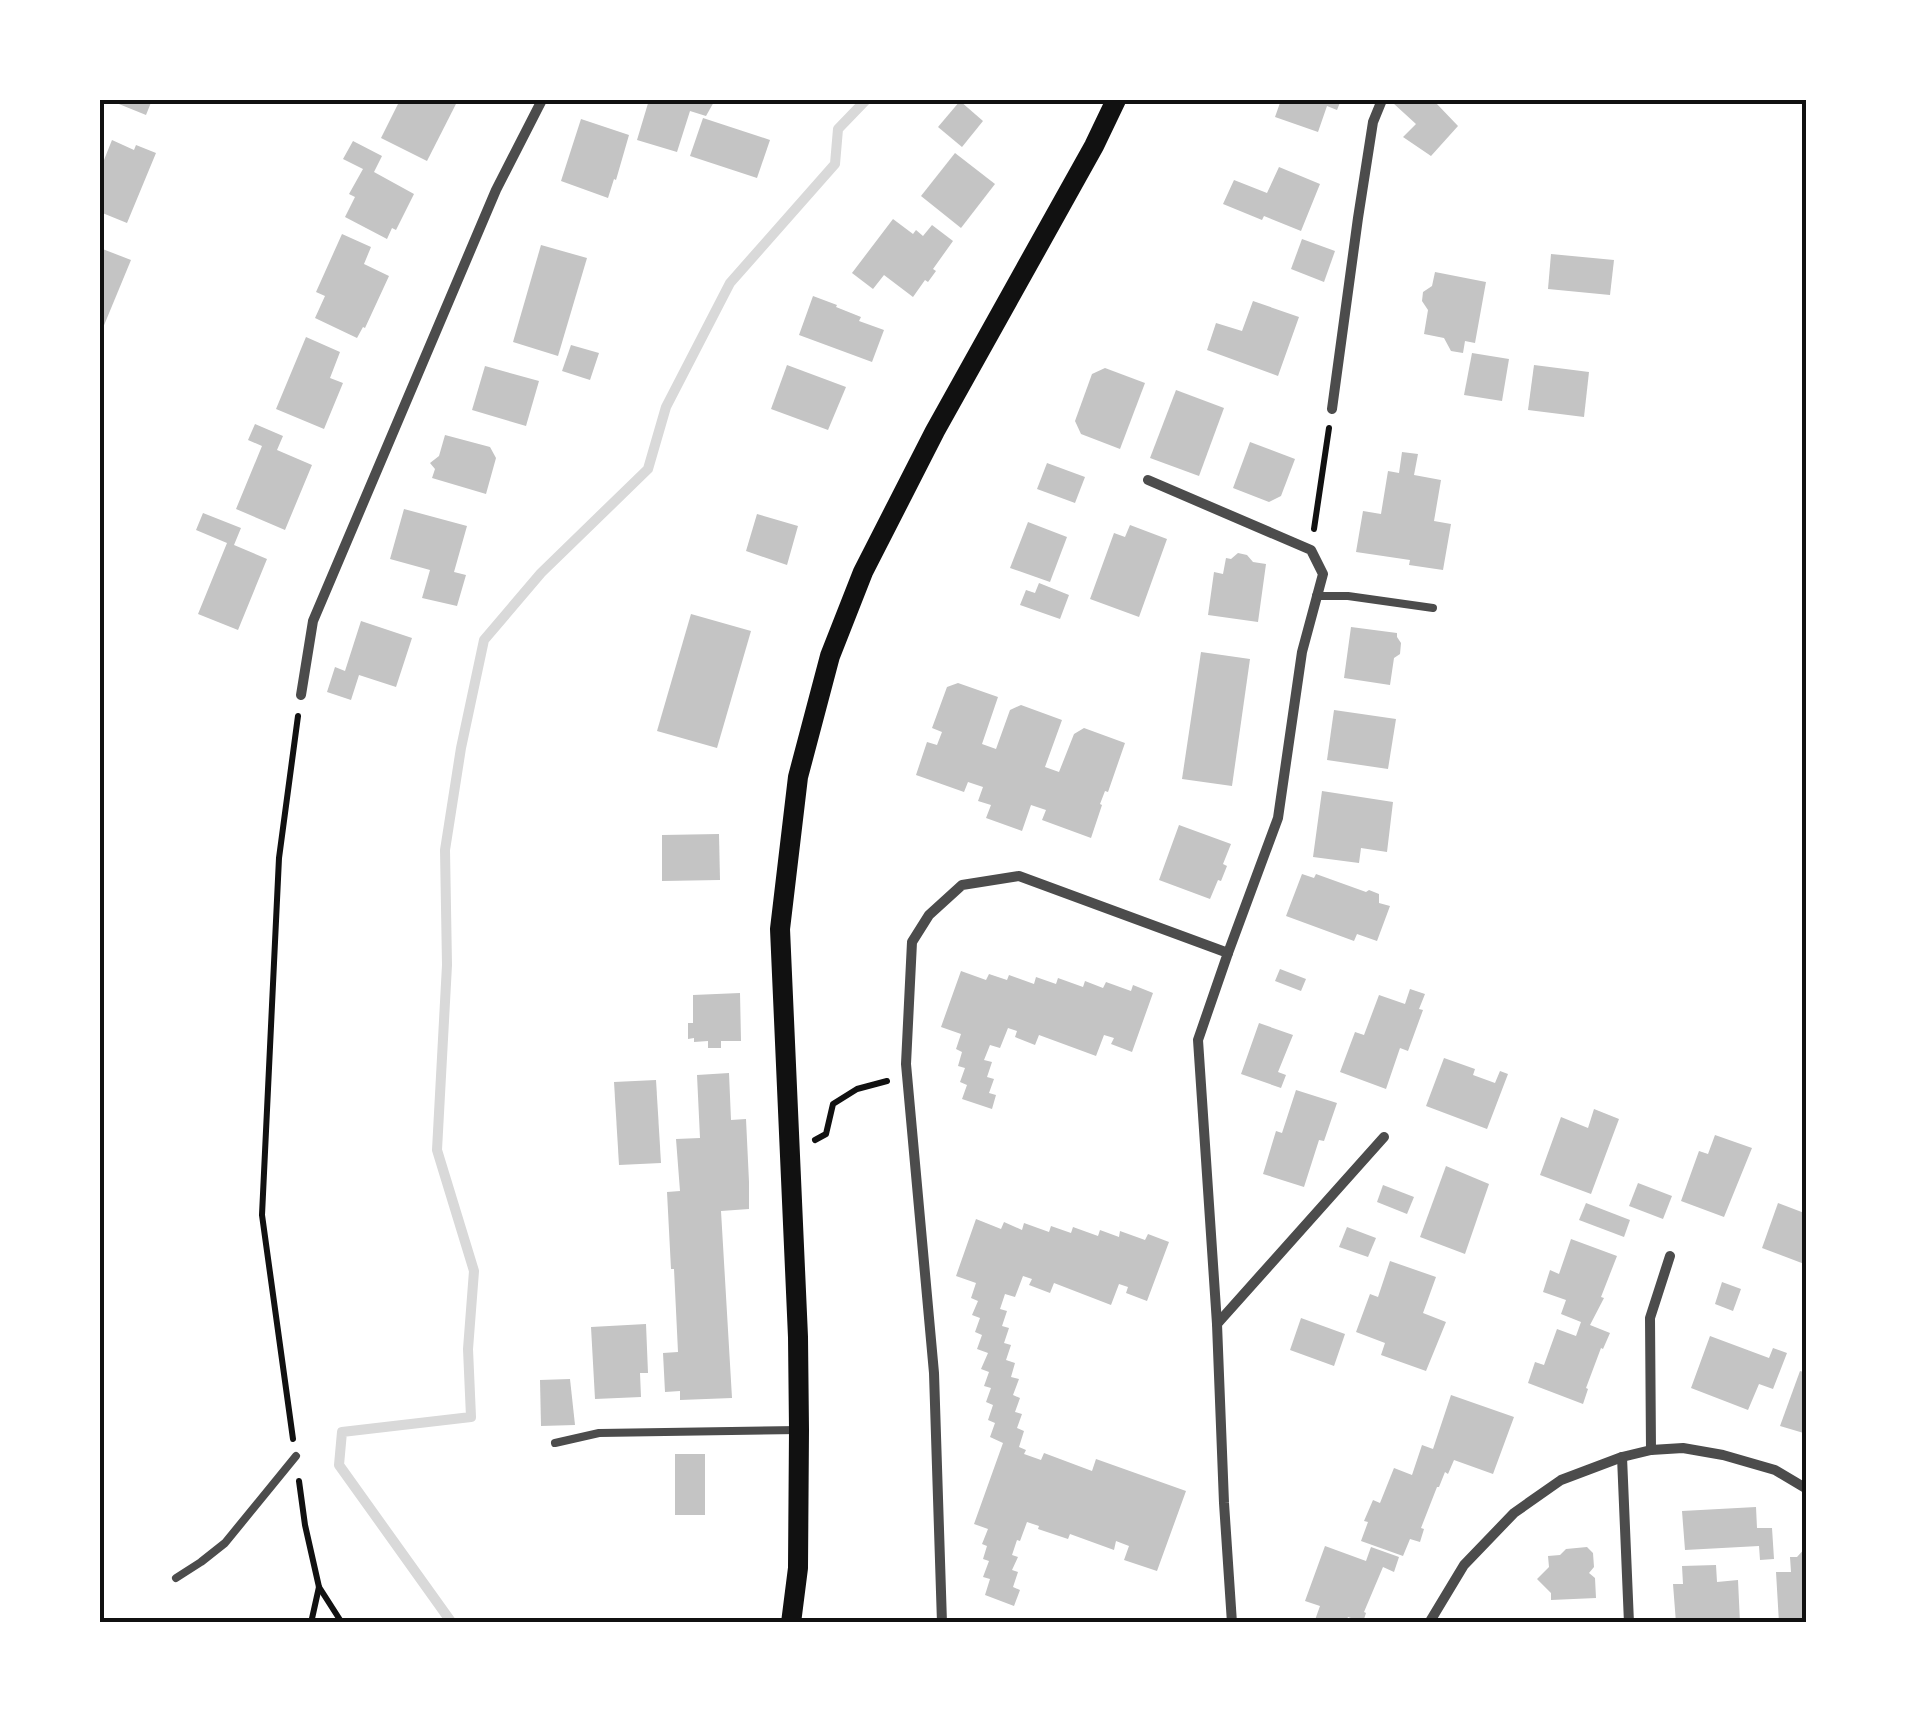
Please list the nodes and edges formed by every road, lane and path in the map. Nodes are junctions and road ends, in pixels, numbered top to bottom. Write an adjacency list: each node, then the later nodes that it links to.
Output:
1 (542, 100): 9 (street)
2 (1116, 100): 13 (main road)
3 (1382, 100): 4 (street)
4 (1332, 409): 6 (path)
5 (1148, 480): 6 (street)
6 (1310, 550): 7 (street)
7 (1316, 596): 8 (lane); 10 (street)
8 (1433, 608)
9 (301, 694): 19 (path)
10 (1228, 953): 11 (street); 15 (street)
11 (906, 1064): 13 (path); 27 (street)
12 (1384, 1137): 15 (street)
13 (788, 1154): 16 (main road)
14 (1670, 1256): 18 (street)
15 (1217, 1324): 28 (street)
16 (799, 1430): 17 (lane); 26 (main road)
17 (555, 1442)
18 (1650, 1450): 20 (street); 21 (street)
19 (296, 1456): 22 (lane); 23 (path)
20 (1622, 1457): 29 (street); 30 (street)
21 (1807, 1489)
22 (176, 1578)
23 (318, 1587): 24 (path); 25 (path)
24 (311, 1623)
25 (342, 1623)
26 (791, 1623)
27 (942, 1623)
28 (1232, 1623)
29 (1429, 1623)
30 (1630, 1623)

